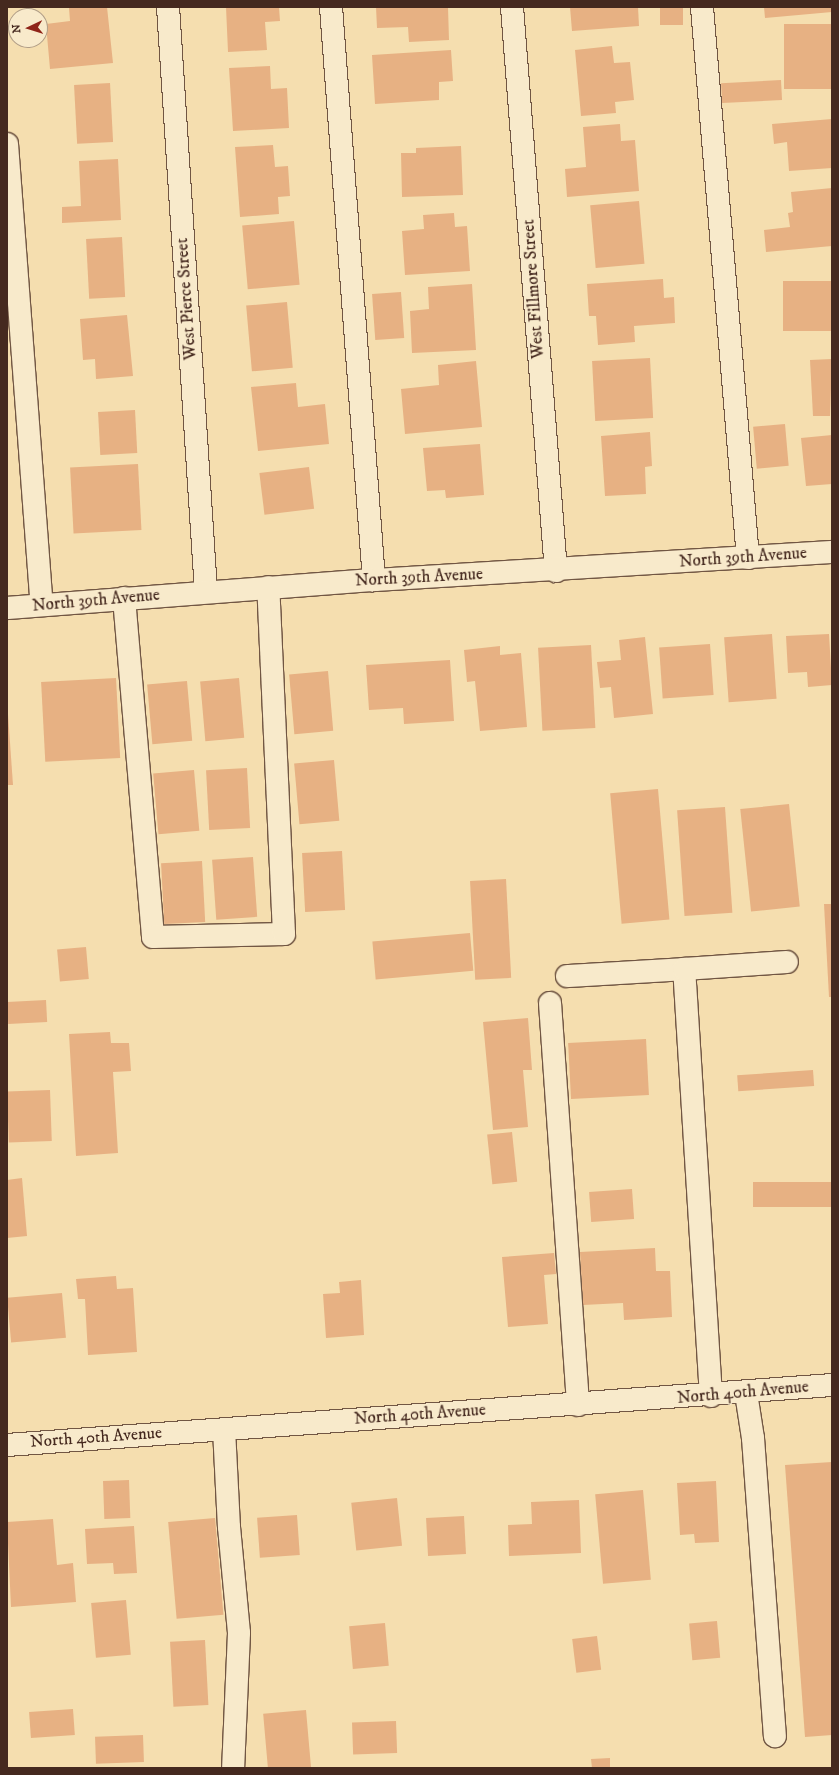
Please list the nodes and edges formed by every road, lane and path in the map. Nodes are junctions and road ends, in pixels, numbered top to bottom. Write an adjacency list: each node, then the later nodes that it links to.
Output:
1 (168, 7): 11 (street, West Pierce Street)
2 (331, 7): 9 (street)
3 (512, 7): 8 (street, West Fillmore Street)
4 (702, 7): 7 (street)
5 (7, 144): 13 (street)
6 (832, 552): 7 (street, North 39th Avenue)
7 (748, 558): 8 (street, North 39th Avenue)
8 (556, 571): 9 (street, North 39th Avenue)
9 (374, 580): 10 (street, North 39th Avenue)
10 (268, 587): 11 (street, North 39th Avenue); 12 (street)
11 (206, 592): 12 (street, North 39th Avenue)
12 (124, 598): 13 (street, North 39th Avenue)
13 (42, 605): 14 (street, North 39th Avenue)
14 (7, 608)
15 (788, 962): 16 (street)
16 (684, 969): 17 (street); 21 (street)
17 (566, 976)
18 (550, 1003): 22 (street)
19 (832, 1385): 20 (street, North 40th Avenue)
20 (746, 1393): 21 (street, North 40th Avenue); 25 (street)
21 (711, 1396): 22 (street, North 40th Avenue)
22 (578, 1405): 23 (street, North 40th Avenue)
23 (224, 1429): 24 (street, North 40th Avenue); 26 (street)
24 (7, 1445)
25 (775, 1736)
26 (233, 1768)

